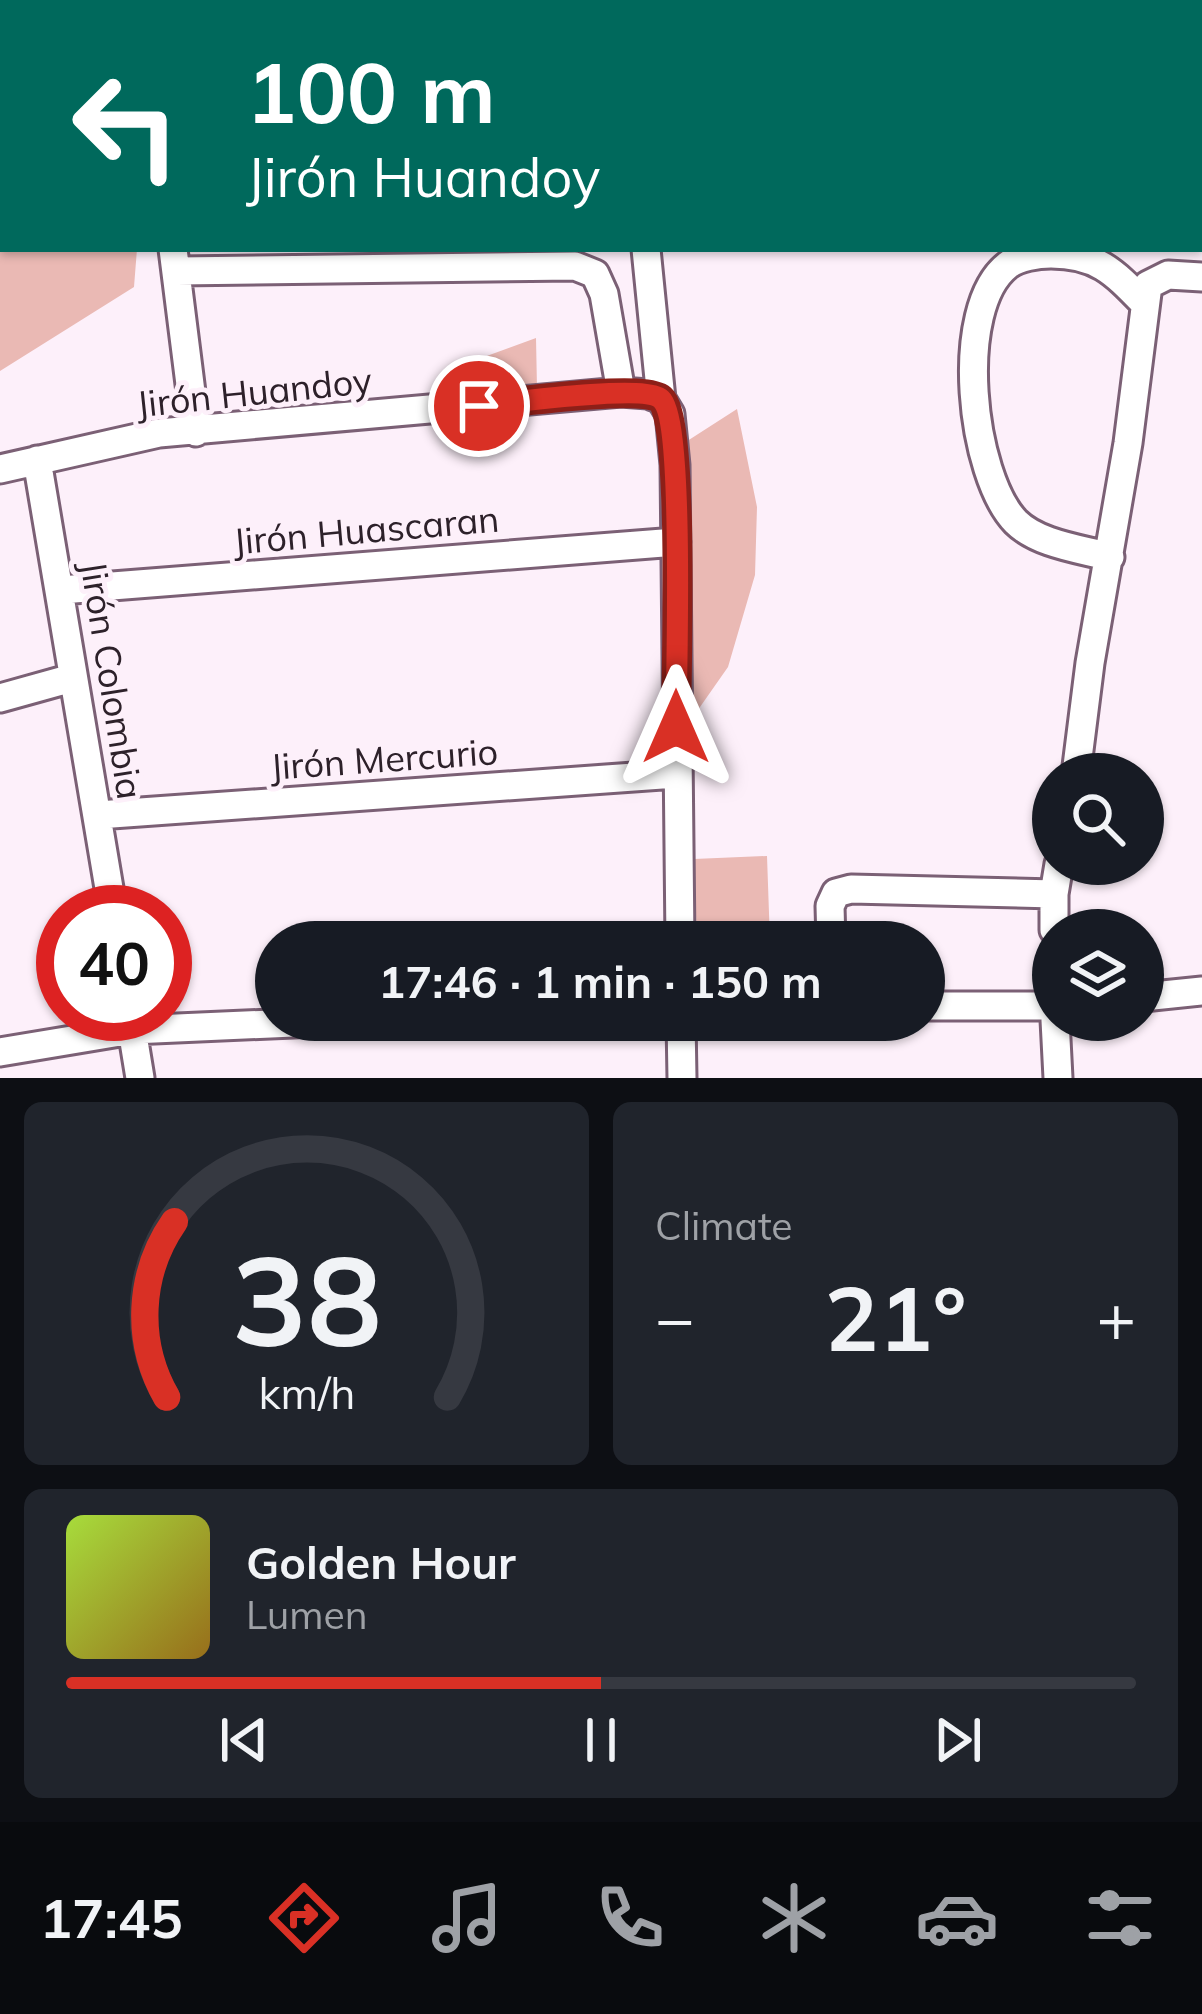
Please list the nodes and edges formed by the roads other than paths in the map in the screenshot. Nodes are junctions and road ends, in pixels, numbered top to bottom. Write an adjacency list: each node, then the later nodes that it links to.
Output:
1 (646, 252): 6 (street)
2 (175, 260): 5 (street); 7 (street)
3 (1202, 278): 4 (street)
4 (1144, 303): 11 (street); 11 (street)
5 (621, 392): 6 (street, Jirón Huandoy); 7 (street, Jirón Huandoy)
6 (661, 399): 10 (street)
7 (196, 432): 8 (street, Jirón Huandoy)
8 (37, 460): 9 (street, Jirón Huandoy); 12 (street, Jirón Colombia)
9 (0, 469)
10 (676, 542): 12 (street, Jirón Huascaran); 16 (street)
11 (1110, 557): 15 (street)
12 (61, 590): 13 (street, Jirón Colombia)
13 (72, 678): 14 (street); 17 (street, Jirón Colombia)
14 (0, 698)
15 (1079, 753)
16 (676, 774): 17 (street, Jirón Mercurio); 22 (street)
17 (98, 815): 18 (street, Jirón Colombia)
18 (109, 885)
19 (1056, 885): 20 (street)
20 (1054, 894): 21 (street); 23 (street)
21 (1054, 909)
22 (680, 921)
23 (830, 921)
24 (1202, 991): 25 (street)
25 (1164, 995)
26 (945, 1006): 27 (street)
27 (1032, 1006)
28 (192, 1021): 29 (street)
29 (255, 1021)
30 (48, 1041): 34 (street)
31 (134, 1041): 35 (street)
32 (681, 1041): 36 (street)
33 (1056, 1041): 37 (street)
34 (0, 1052)
35 (140, 1078)
36 (682, 1078)
37 (1058, 1078)

